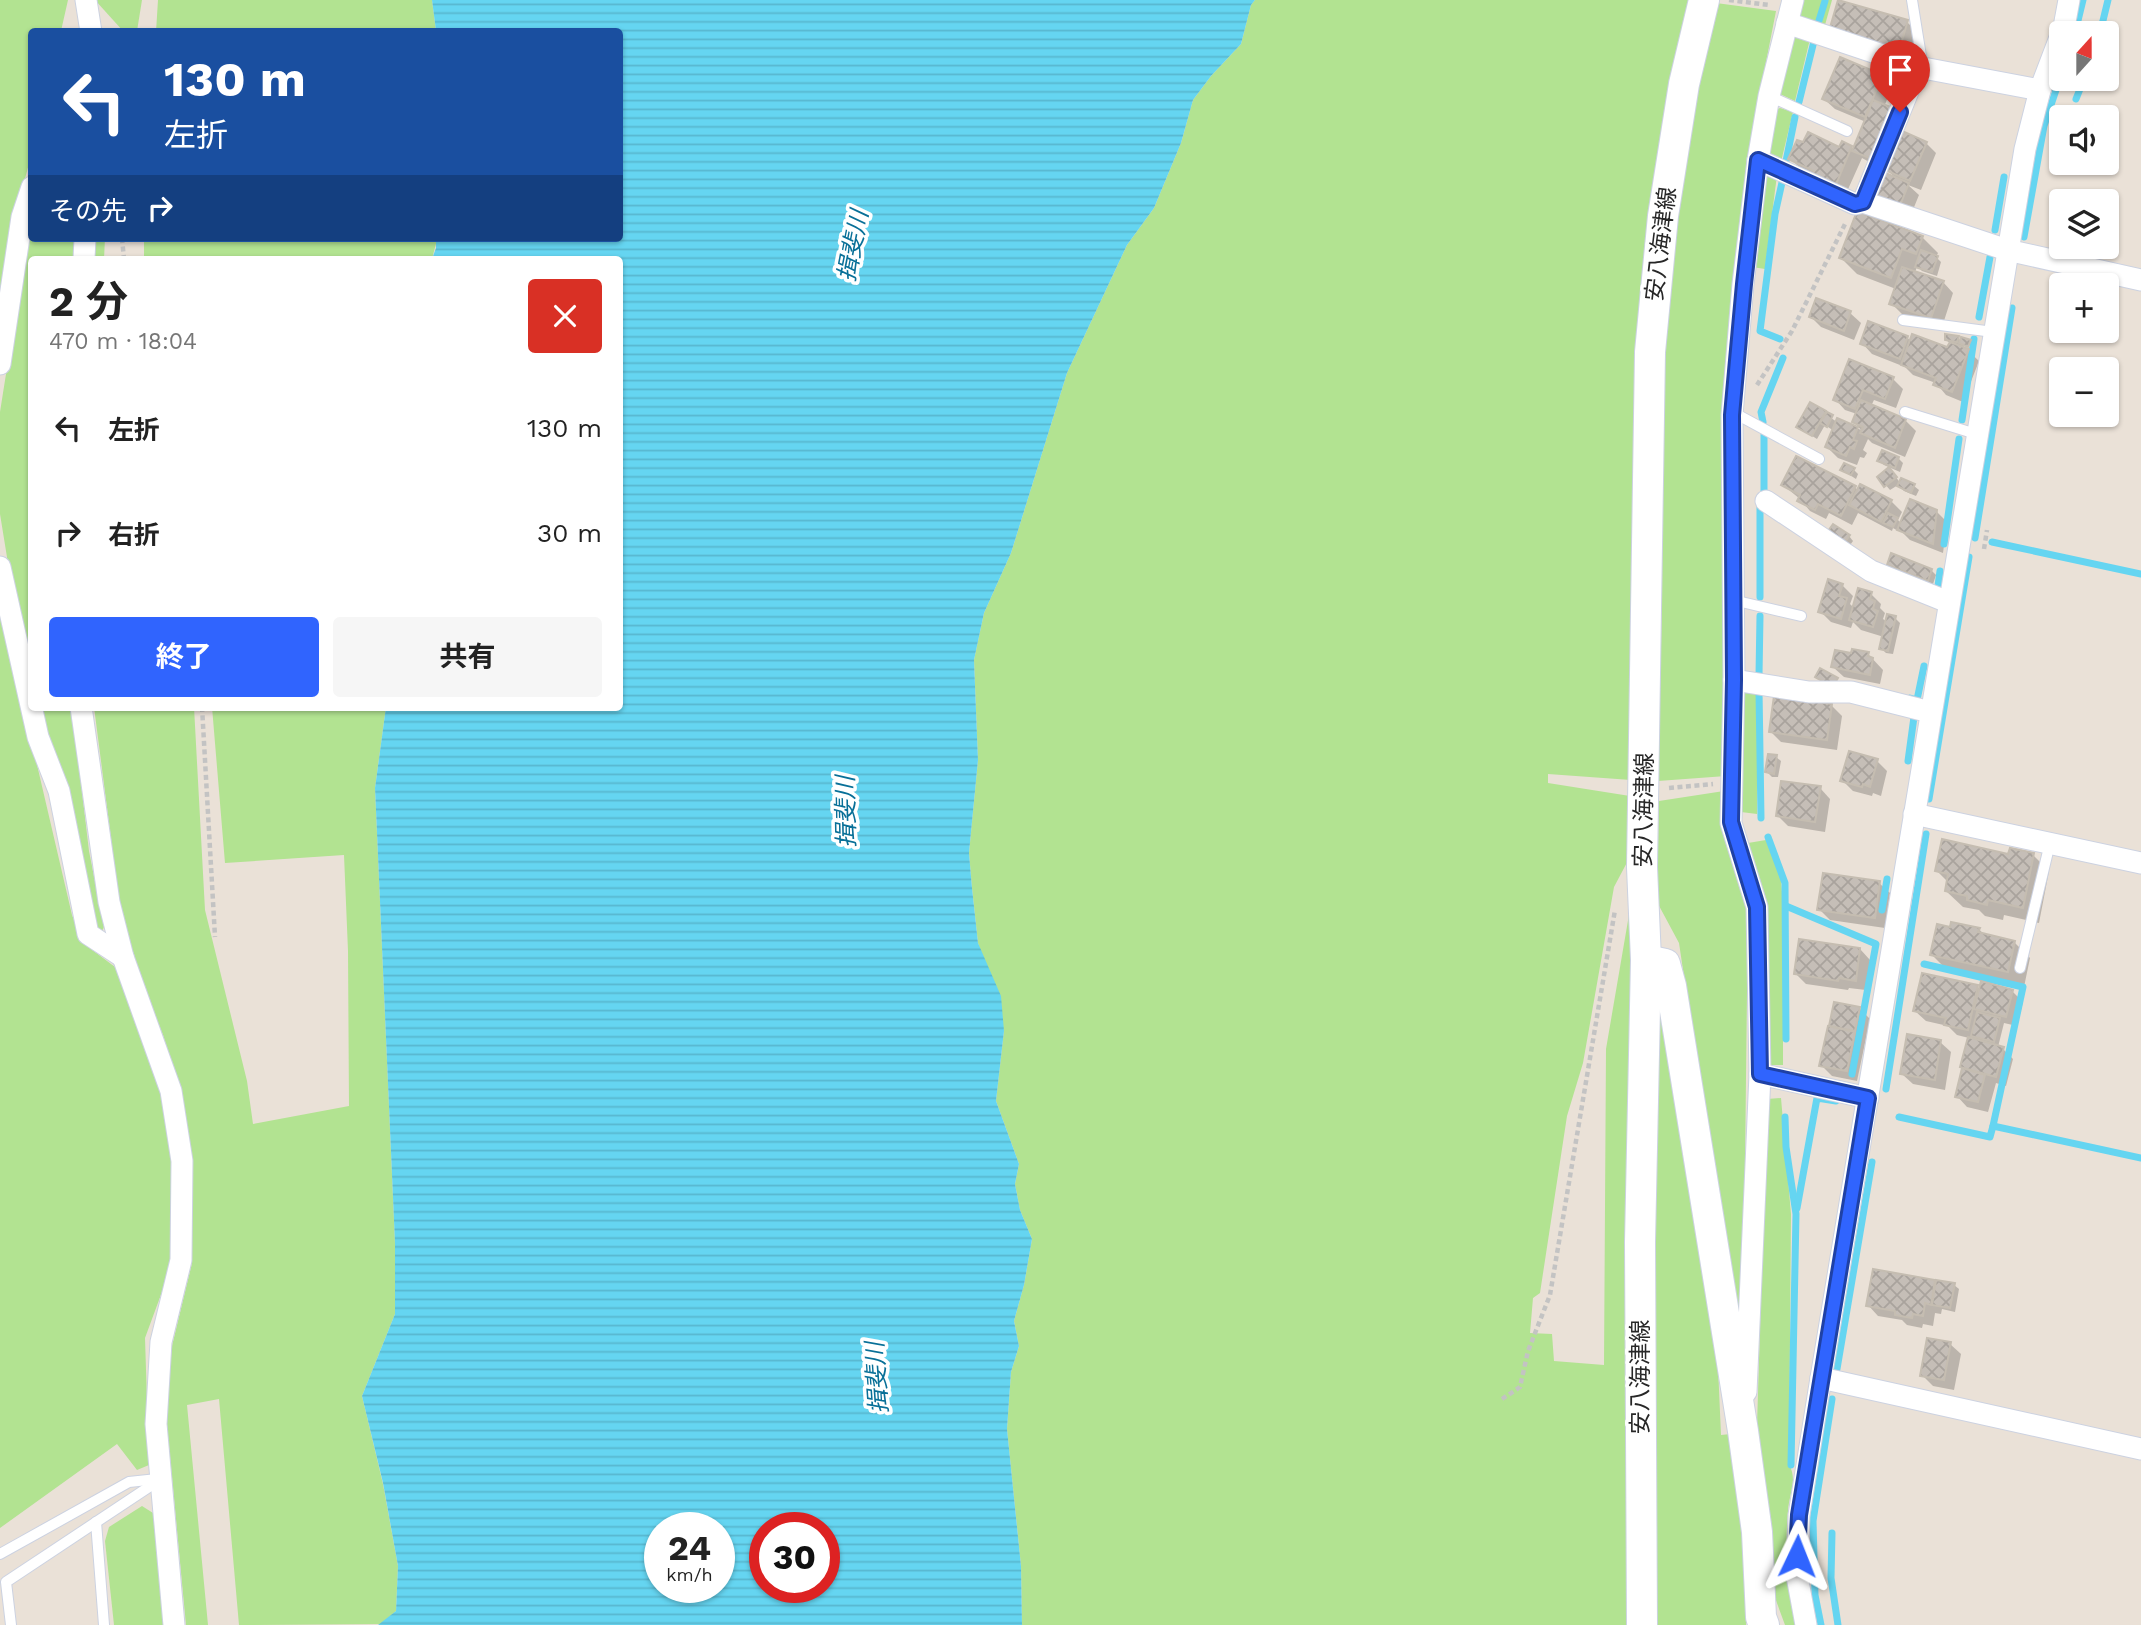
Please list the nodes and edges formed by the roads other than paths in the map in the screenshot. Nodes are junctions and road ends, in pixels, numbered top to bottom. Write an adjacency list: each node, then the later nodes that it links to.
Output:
1 (86, 0): 6 (street)
2 (1704, 0): 37 (main road, 安八海津線)
3 (1912, 0): 7 (lane)
4 (2069, 0): 8 (street)
5 (1790, 10): 7 (street); 9 (street)
6 (88, 28)
7 (1918, 67): 8 (street); 13 (street)
8 (2040, 90): 14 (street)
9 (1769, 96): 10 (lane); 11 (street)
10 (1847, 131)
11 (1758, 160): 13 (street); 20 (street)
12 (28, 199): 18 (street)
13 (1859, 203): 14 (street)
14 (2007, 250): 15 (street); 17 (street)
15 (2141, 280)
16 (1903, 320): 17 (lane)
17 (1993, 332): 21 (street)
18 (0, 364)
19 (1905, 412): 21 (lane)
20 (1735, 415): 22 (lane); 25 (street)
21 (1976, 434): 26 (street)
22 (1819, 459)
23 (1766, 501): 26 (street)
24 (0, 567): 29 (street)
25 (1733, 600): 27 (lane); 28 (street)
26 (1948, 602): 32 (street)
27 (1801, 616)
28 (1734, 680): 32 (street); 39 (street)
29 (28, 692)
30 (32, 711): 36 (street)
31 (81, 711): 36 (street)
32 (1930, 712): 33 (street)
33 (1914, 814): 34 (street); 40 (street)
34 (2050, 843): 35 (street); 38 (lane)
35 (2141, 863)
36 (123, 957): 44 (street)
37 (1646, 960): 42 (main road); 50 (main road, 安八海津線)
38 (2021, 968)
39 (1760, 1074): 40 (street); 42 (street)
40 (1868, 1098): 41 (street)
41 (1821, 1378): 43 (street); 52 (street)
42 (1743, 1431): 51 (main road)
43 (2141, 1449)
44 (161, 1479): 45 (lane); 46 (lane); 49 (street)
45 (96, 1522): 47 (lane); 48 (lane)
46 (0, 1553)
47 (11, 1625)
48 (103, 1625)
49 (174, 1625)
50 (1642, 1625)
51 (1764, 1625)
52 (1806, 1625)

